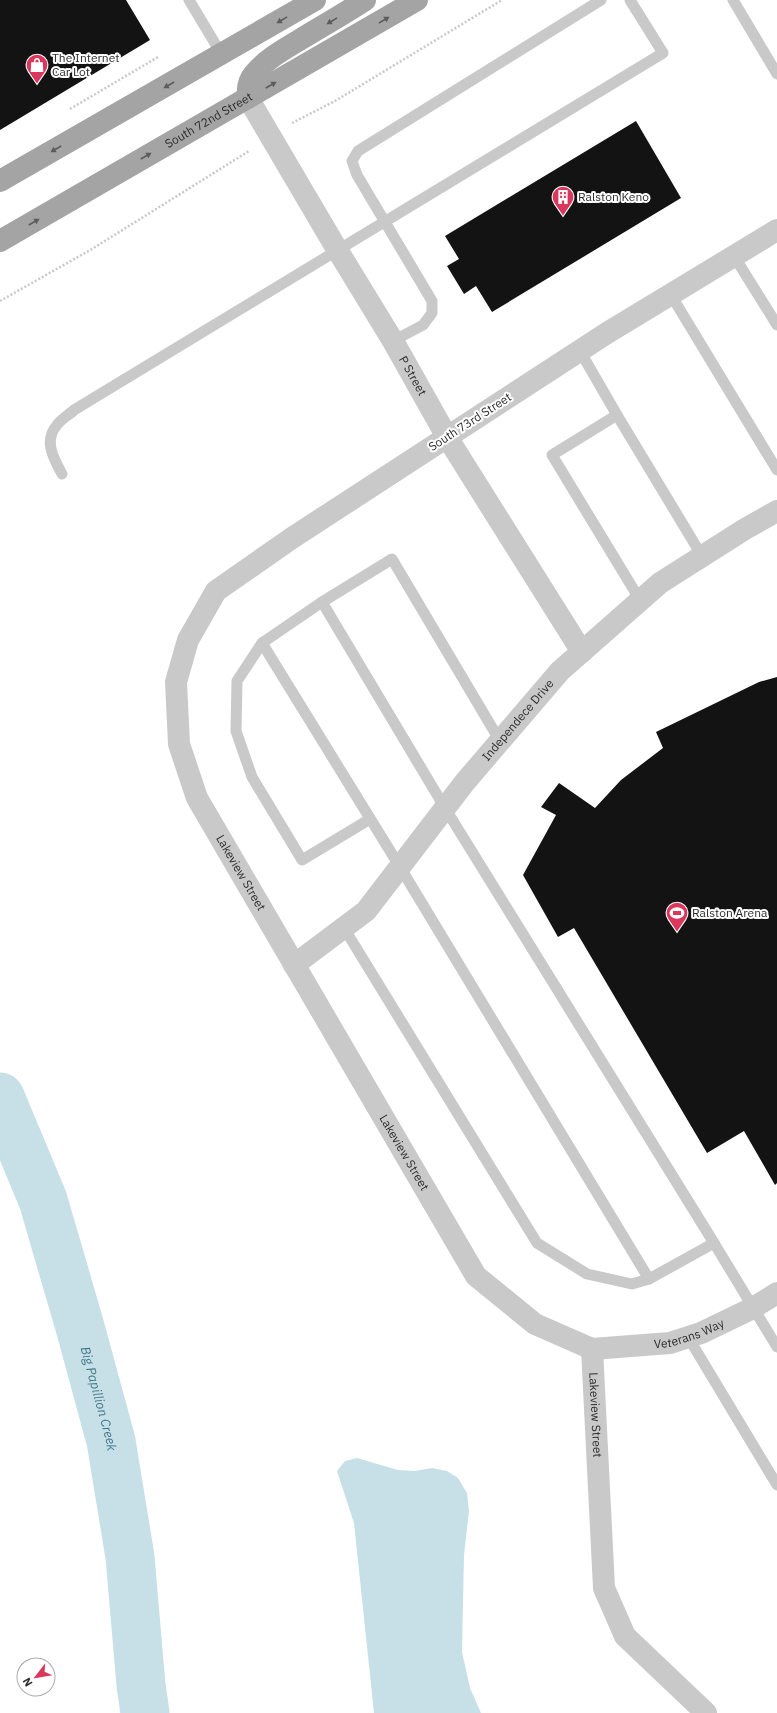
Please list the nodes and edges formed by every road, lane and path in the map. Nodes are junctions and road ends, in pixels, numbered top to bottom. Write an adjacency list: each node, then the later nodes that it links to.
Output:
1 (189, 0): 8 (lane)
2 (315, 0): 8 (main road, one-way to 8)
3 (365, 0): 11 (main road, one-way to 11)
4 (418, 0): 11 (main road, South 72nd Street, one-way to 4)
5 (601, 0): 14 (lane)
6 (630, 0): 14 (lane)
7 (733, 0): 10 (lane)
8 (222, 55): 13 (main road, one-way to 13)
9 (158, 57): 12 (path)
10 (777, 74)
11 (248, 98): 16 (main road, South 72nd Street, one-way to 11); 17 (street, P Street)
12 (70, 110)
13 (0, 182)
14 (385, 221): 17 (lane); 21 (lane)
15 (777, 230): 18 (street, South 73rd Street)
16 (0, 241)
17 (338, 251): 21 (street, P Street); 26 (lane)
18 (734, 256): 19 (street, South 73rd Street); 20 (lane)
19 (671, 295): 22 (street, South 73rd Street); 25 (lane)
20 (777, 325)
21 (393, 340): 24 (street, P Street)
22 (580, 351): 23 (lane); 24 (street, South 73rd Street)
23 (617, 415): 28 (lane); 29 (lane)
24 (447, 437): 31 (street, South 73rd Street); 33 (street, P Street)
25 (777, 470)
26 (62, 474)
27 (777, 511): 28 (street, Independece Drive)
28 (702, 556): 29 (street, Independece Drive)
29 (640, 600): 33 (street, Independece Drive)
30 (322, 602): 32 (lane); 34 (lane); 35 (lane)
31 (188, 640): 39 (street, Lakeview Street)
32 (262, 643): 36 (lane); 36 (lane)
33 (582, 652): 34 (street, Independece Drive)
34 (500, 741): 35 (street, Independece Drive)
35 (445, 808): 37 (street, Independece Drive); 40 (lane)
36 (370, 819): 37 (lane)
37 (400, 867): 38 (street, Independece Drive); 41 (lane)
38 (344, 928): 39 (street, Independece Drive); 41 (lane)
39 (294, 966): 46 (street, Lakeview Street)
40 (714, 1243): 41 (lane); 43 (lane)
41 (649, 1278)
42 (777, 1293): 43 (street, Veterans Way)
43 (753, 1308): 44 (street, Veterans Way); 45 (lane)
44 (688, 1337): 46 (street, Veterans Way); 47 (lane)
45 (777, 1347)
46 (592, 1348): 48 (street, Lakeview Street)
47 (777, 1486)
48 (706, 1713)

